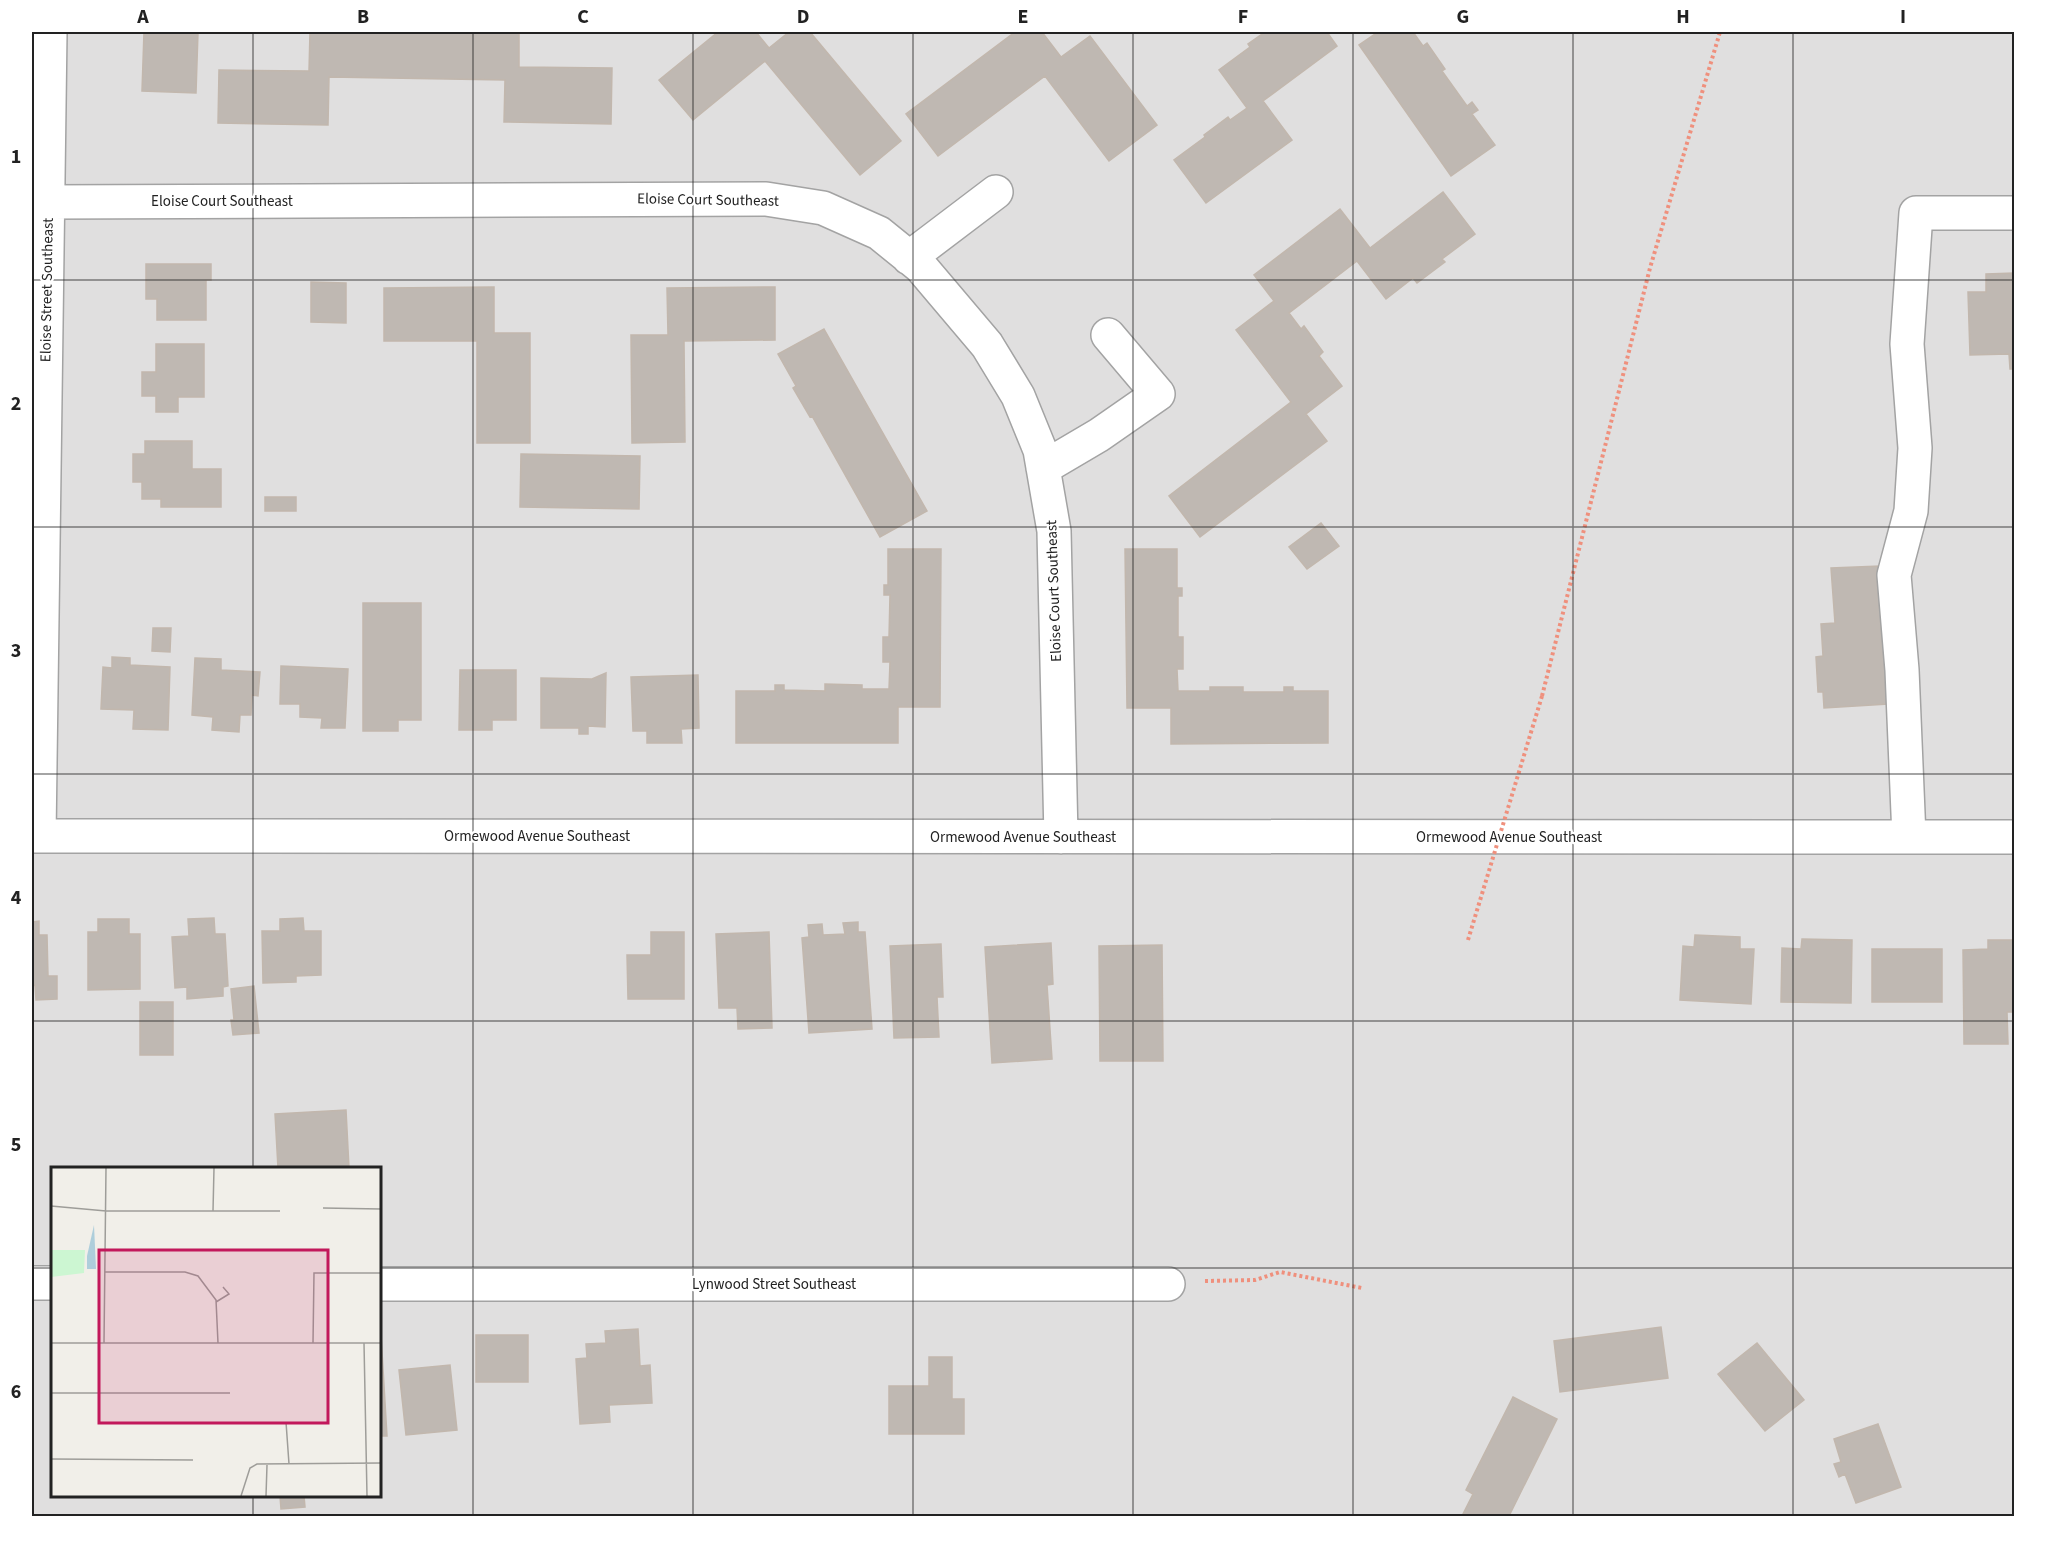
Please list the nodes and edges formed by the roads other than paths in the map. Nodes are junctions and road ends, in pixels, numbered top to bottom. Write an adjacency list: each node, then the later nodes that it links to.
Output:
1 (50, 32): 3 (street, Eloise Street Southeast)
2 (996, 192): 5 (street)
3 (48, 202): 5 (street, Eloise Court Southeast); 8 (street, Eloise Street Southeast)
4 (2014, 213): 10 (street)
5 (909, 258): 7 (street, Eloise Court Southeast)
6 (1108, 335): 7 (street)
7 (1044, 468): 9 (street, Eloise Court Southeast)
8 (35, 836): 9 (street, Ormewood Avenue Southeast)
9 (1061, 837): 10 (street, Ormewood Avenue Southeast)
10 (1908, 837): 11 (street, Ormewood Avenue Southeast)
11 (2014, 837)
12 (32, 1283): 13 (street)
13 (51, 1283)
14 (381, 1284): 15 (street, Lynwood Street Southeast)
15 (1168, 1284)

